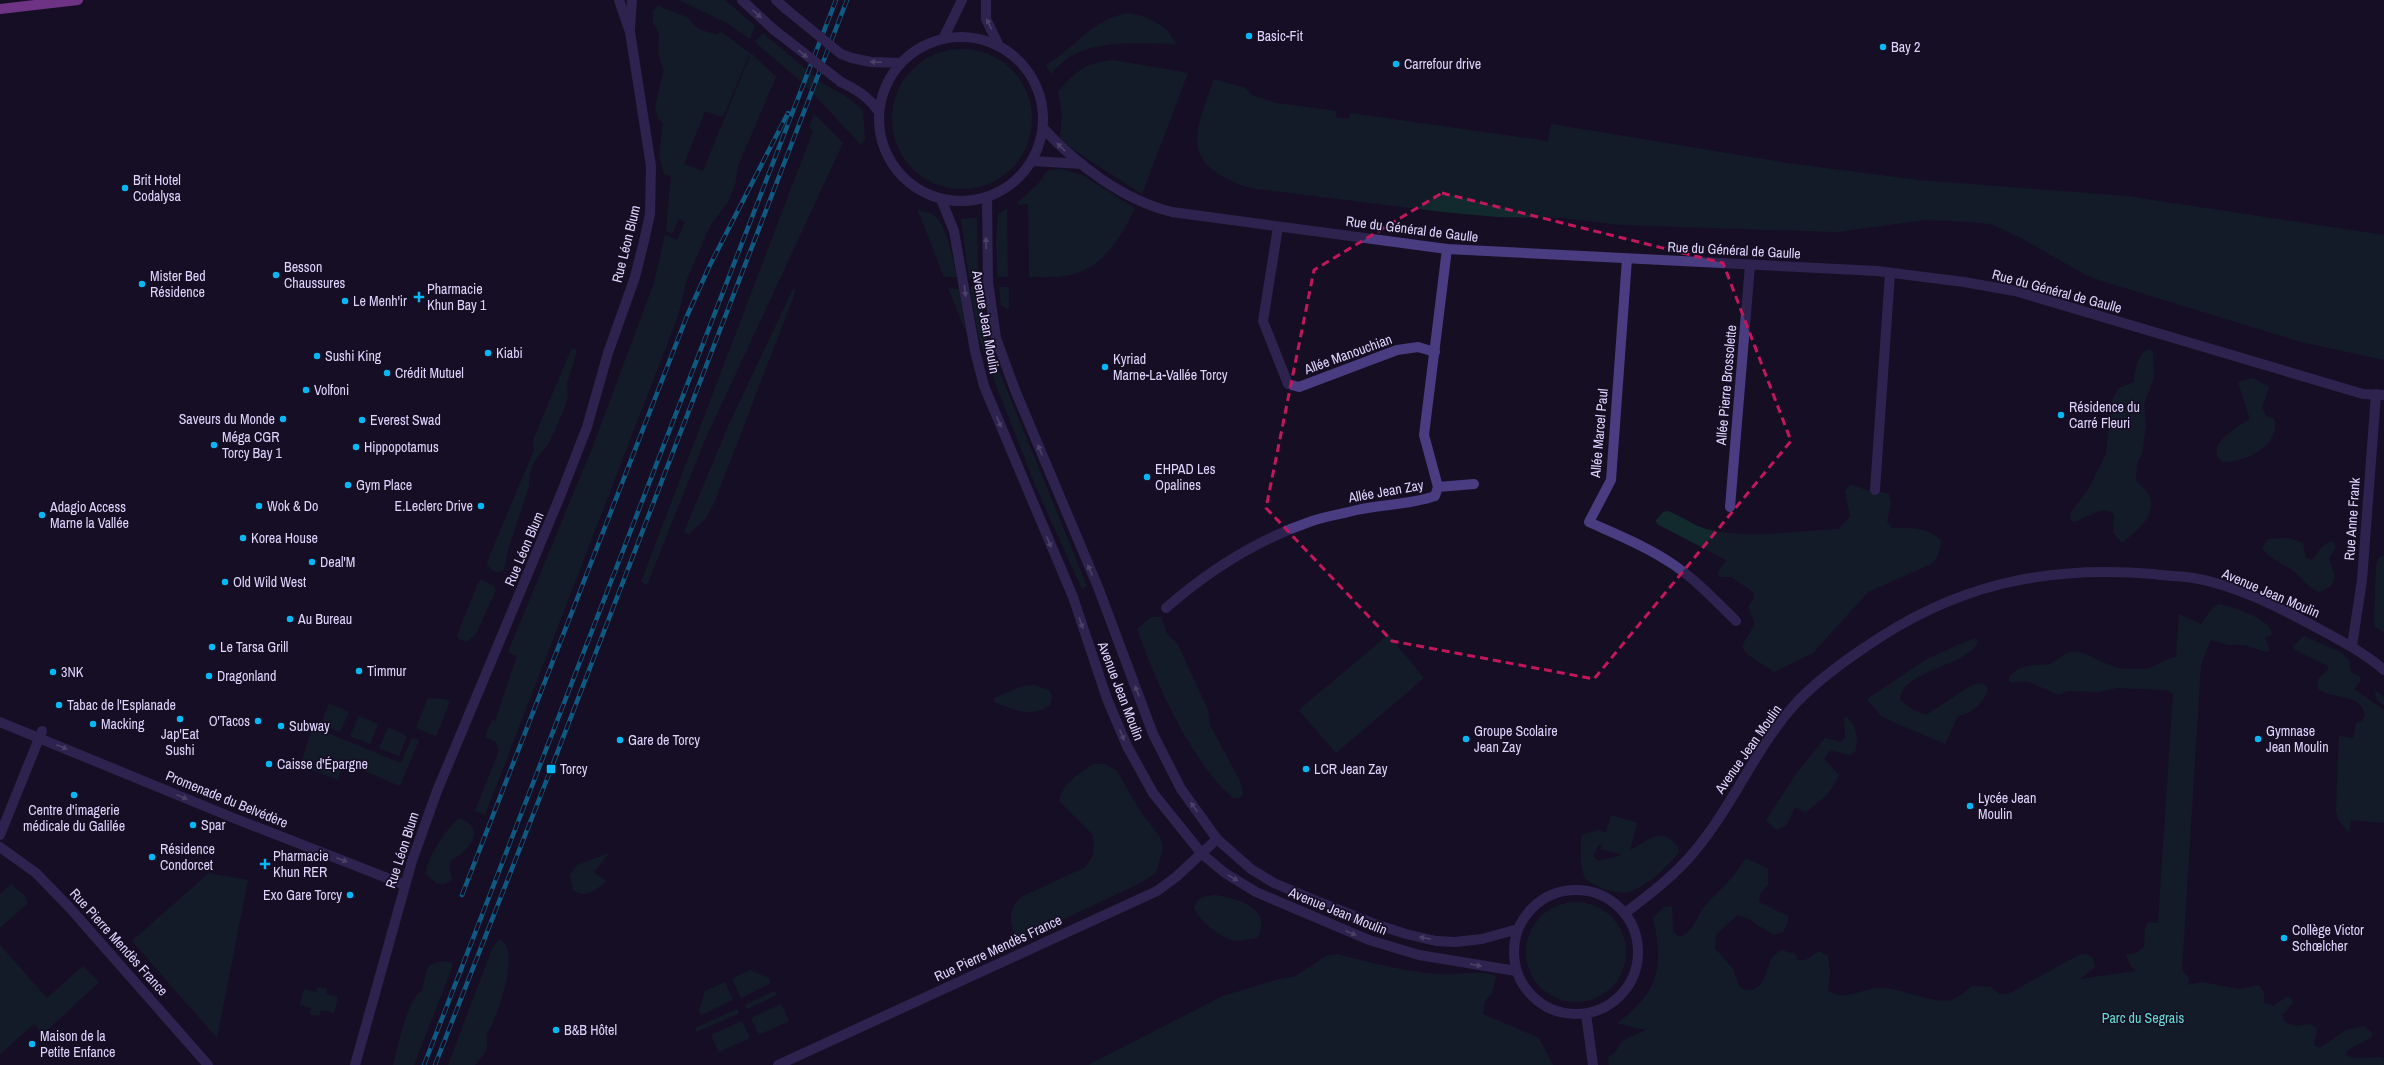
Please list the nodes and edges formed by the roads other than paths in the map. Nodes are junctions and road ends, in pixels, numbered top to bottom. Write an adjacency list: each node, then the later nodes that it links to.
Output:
1 (78, 0): 8 (main road)
2 (619, 0): 9 (street, Rue Léon Blum)
3 (632, 0): 9 (street, Rue Léon Blum)
4 (742, 0): 13 (street, one-way to 13, bridge)
5 (776, 0): 12 (street, one-way to 5, bridge)
6 (962, 0): 10 (street)
7 (986, 0): 11 (street, one-way to 7)
8 (0, 8)
9 (630, 32): 40 (street, Rue Léon Blum)
10 (943, 39): 11 (street); 12 (street)
11 (999, 46): 14 (street)
12 (901, 64): 13 (street)
13 (879, 112): 18 (street)
14 (1043, 128): 15 (street); 16 (street, Rue du Général de Gaulle, one-way to 14)
15 (1032, 161): 16 (street, Rue du Général de Gaulle); 17 (street)
16 (1082, 164): 19 (street, Rue du Général de Gaulle)
17 (988, 197): 18 (street); 37 (street, Avenue Jean Moulin, one-way to 17)
18 (942, 199): 39 (street, Avenue Jean Moulin, one-way to 39)
19 (1278, 227): 20 (street, Rue du Général de Gaulle); 24 (street, Allée Manouchian)
20 (1447, 249): 21 (street, Rue du Général de Gaulle); 24 (street, Allée Jean Zay)
21 (1626, 259): 22 (street, Rue du Général de Gaulle); 31 (street, Allée Marcel Paul)
22 (1750, 265): 23 (street, Rue du Général de Gaulle); 29 (street, Allée Pierre Brossolette)
23 (1890, 273): 25 (street, Rue du Général de Gaulle); 28 (street)
24 (1435, 352): 27 (street, Allée Jean Zay)
25 (2380, 394): 32 (street, Rue Anne Frank)
26 (1474, 484): 27 (street)
27 (1438, 487): 30 (street, Allée Jean Zay)
28 (1875, 490)
29 (1730, 507)
30 (1166, 608)
31 (1736, 621)
32 (2352, 646): 33 (street, Avenue Jean Moulin); 41 (street, Avenue Jean Moulin)
33 (2384, 670)
34 (0, 722): 35 (street, Promenade du Belvédère)
35 (41, 734): 36 (street); 40 (street, Promenade du Belvédère, one-way to 40)
36 (0, 835)
37 (1217, 839): 39 (street, Rue Pierre Mendès France); 42 (street, Avenue Jean Moulin, one-way to 37)
38 (0, 847): 45 (street, Rue Pierre Mendès France)
39 (1202, 854): 43 (street, Avenue Jean Moulin, one-way to 43); 47 (street, Rue Pierre Mendès France)
40 (405, 885): 46 (street, Rue Léon Blum)
41 (1625, 913): 42 (street); 44 (street)
42 (1518, 928): 43 (street)
43 (1516, 971): 44 (street)
44 (1586, 1014): 48 (street)
45 (208, 1065)
46 (355, 1065)
47 (778, 1065)
48 (1593, 1065)

